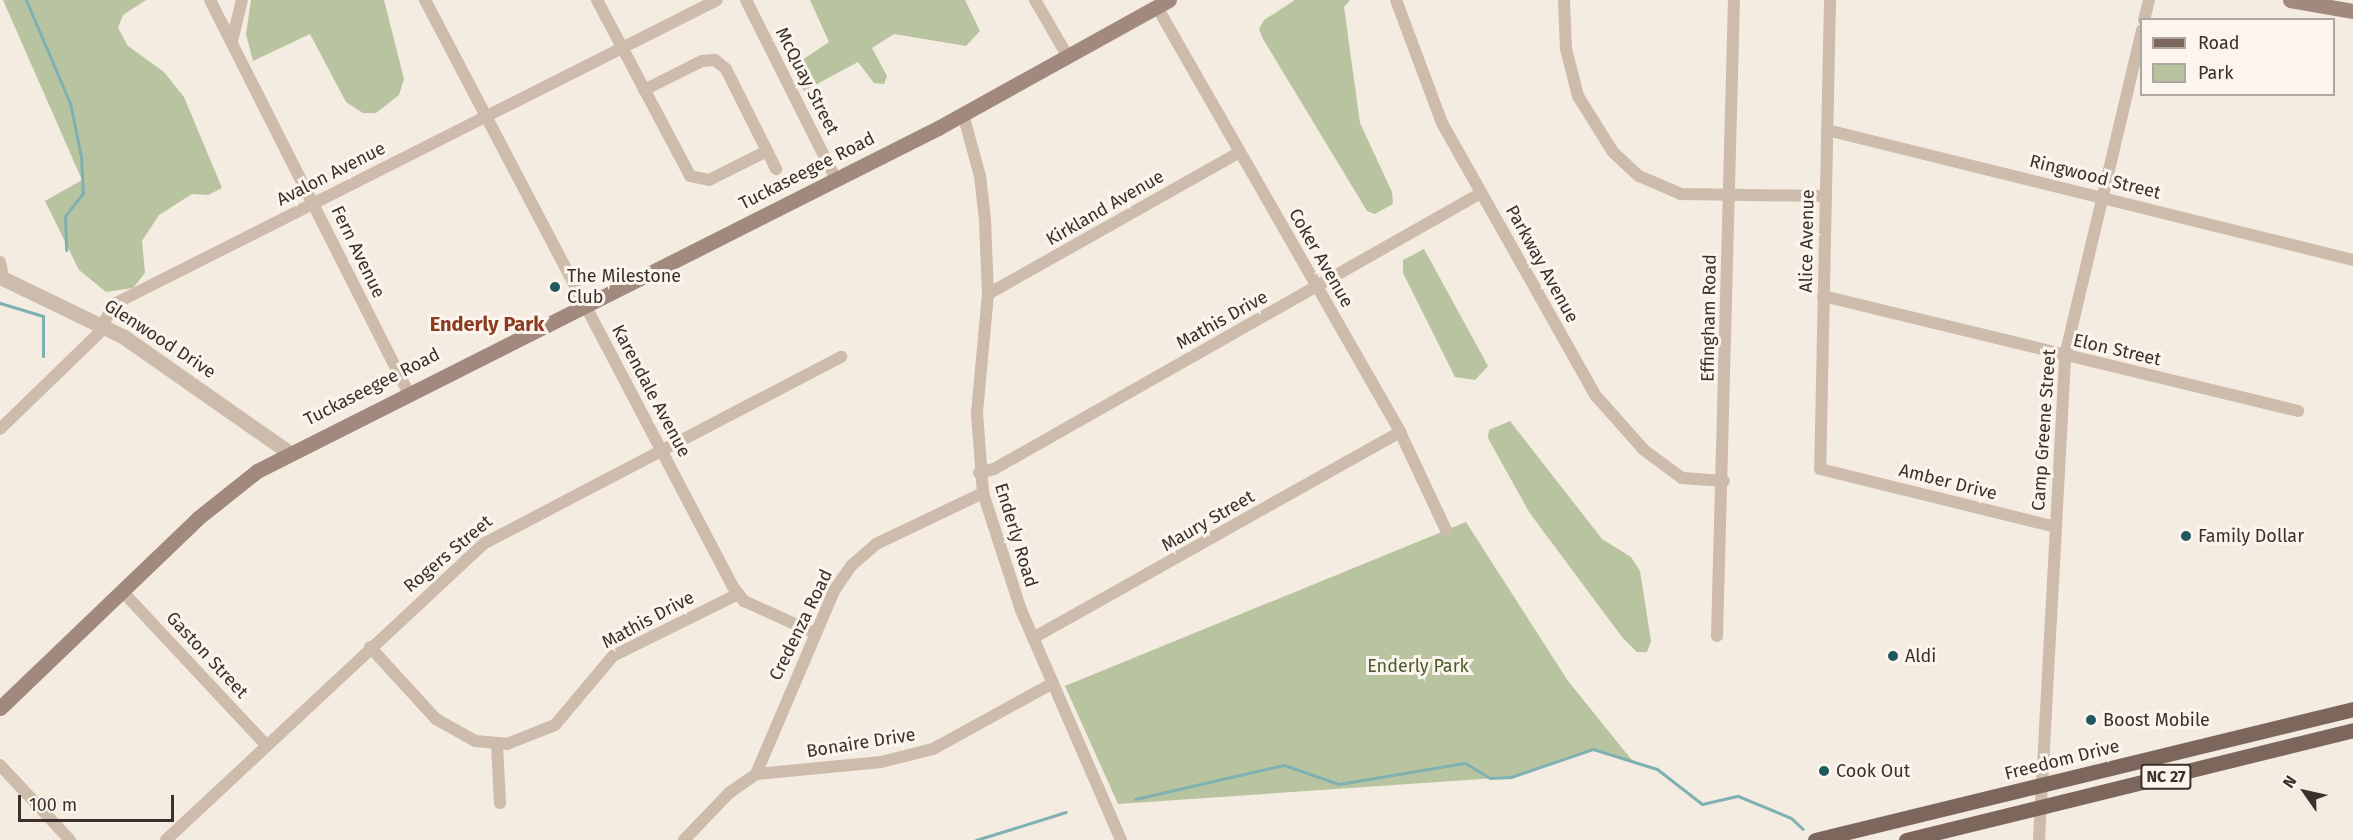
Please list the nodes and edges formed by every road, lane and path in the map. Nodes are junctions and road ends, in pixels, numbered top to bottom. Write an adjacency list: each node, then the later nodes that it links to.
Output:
1 (210, 0): 18 (street, Fern Avenue)
2 (242, 0): 18 (street)
3 (425, 0): 23 (street, Karendale Avenue)
4 (597, 0): 19 (street)
5 (717, 0): 19 (street, Avalon Avenue)
6 (746, 0): 28 (street, McQuay Street)
7 (1035, 0): 20 (street)
8 (1396, 0): 29 (street, Parkway Avenue)
9 (1564, 0): 30 (street)
10 (1734, 0): 30 (street, Effingham Road)
11 (1830, 0): 24 (street, Alice Avenue)
12 (2149, 0): 16 (street)
13 (2290, 0): 15 (main road)
14 (1163, 3): 20 (main road, Tuckaseegee Road); 26 (street, Coker Avenue)
15 (2353, 11)
16 (2144, 18)
17 (2140, 38): 32 (street, Camp Greene Street)
18 (232, 41): 33 (street, Fern Avenue)
19 (621, 48): 21 (street); 23 (street, Avalon Avenue)
20 (1068, 57): 22 (main road, Tuckaseegee Road)
21 (644, 90): 25 (street); 25 (street)
22 (963, 114): 28 (main road, Tuckaseegee Road); 38 (street, Enderly Road)
23 (486, 116): 33 (street, Avalon Avenue); 40 (street, Karendale Avenue)
24 (1827, 130): 31 (street, Alice Avenue); 32 (street, Ringwood Street)
25 (767, 151): 27 (street)
26 (1239, 152): 37 (street, Coker Avenue); 38 (street, Kirkland Avenue)
27 (776, 169)
28 (835, 178): 40 (main road, Tuckaseegee Road)
29 (1481, 193): 37 (street, Mathis Drive); 52 (street, Parkway Avenue)
30 (1730, 195): 31 (street); 52 (street, Effingham Road)
31 (1826, 196): 39 (street, Alice Avenue)
32 (2101, 197): 34 (street, Ringwood Street); 42 (street, Camp Greene Street)
33 (314, 203): 41 (street, Avalon Avenue); 44 (street, Fern Avenue)
34 (2353, 260)
35 (0, 262): 36 (street)
36 (1, 277): 41 (street, Glenwood Drive)
37 (1317, 287): 47 (street, Coker Avenue); 51 (street, Mathis Drive)
38 (988, 294): 51 (street, Enderly Road)
39 (1824, 296): 42 (street, Elon Street); 50 (street, Alice Avenue)
40 (583, 304): 44 (main road, Tuckaseegee Road); 48 (street, Karendale Avenue)
41 (103, 324): 46 (street, Avalon Avenue); 49 (street, Glenwood Drive)
42 (2065, 356): 45 (street, Elon Street); 54 (street, Camp Greene Street)
43 (841, 357): 48 (street, Rogers Street)
44 (408, 392): 49 (main road, Tuckaseegee Road)
45 (2298, 411)
46 (0, 429)
47 (1400, 432): 55 (street, Coker Avenue); 60 (street, Maury Street)
48 (662, 448): 57 (street, Karendale Avenue); 61 (street, Rogers Street)
49 (288, 452): 56 (main road, Tuckaseegee Road)
50 (1833, 472): 54 (street, Amber Drive)
51 (979, 473): 53 (street, Enderly Road)
52 (1724, 481): 59 (street, Effingham Road)
53 (983, 493): 58 (street, Credenza Road); 60 (street, Enderly Road)
54 (2056, 527): 70 (street, Camp Greene Street)
55 (1446, 531)
56 (122, 591): 63 (main road, Tuckaseegee Road); 66 (street, Gaston Street)
57 (738, 594): 58 (street); 67 (street, Mathis Drive)
58 (815, 633): 69 (street, Credenza Road)
59 (1718, 636)
60 (1034, 638): 62 (street, Enderly Road)
61 (370, 647): 66 (street, Rogers Street); 67 (street, Mathis Drive)
62 (1053, 683): 69 (street, Bonaire Drive); 76 (street, Enderly Road)
63 (0, 708)
64 (2353, 709): 70 (main road, Freedom Drive / NC 27)
65 (2353, 730): 72 (main road, NC 27)
66 (265, 744): 74 (street, Rogers Street)
67 (497, 744): 71 (street)
68 (0, 765): 73 (street)
69 (756, 774): 75 (street, Bonaire Drive)
70 (2043, 785): 72 (street, Camp Greene Street); 77 (main road, Freedom Drive / NC 27)
71 (500, 803)
72 (2042, 807): 78 (main road, NC 27); 79 (street, Camp Greene Street)
73 (70, 840)
74 (166, 840)
75 (684, 840)
76 (1121, 840)
77 (1815, 840)
78 (1906, 840)
79 (2039, 840)

